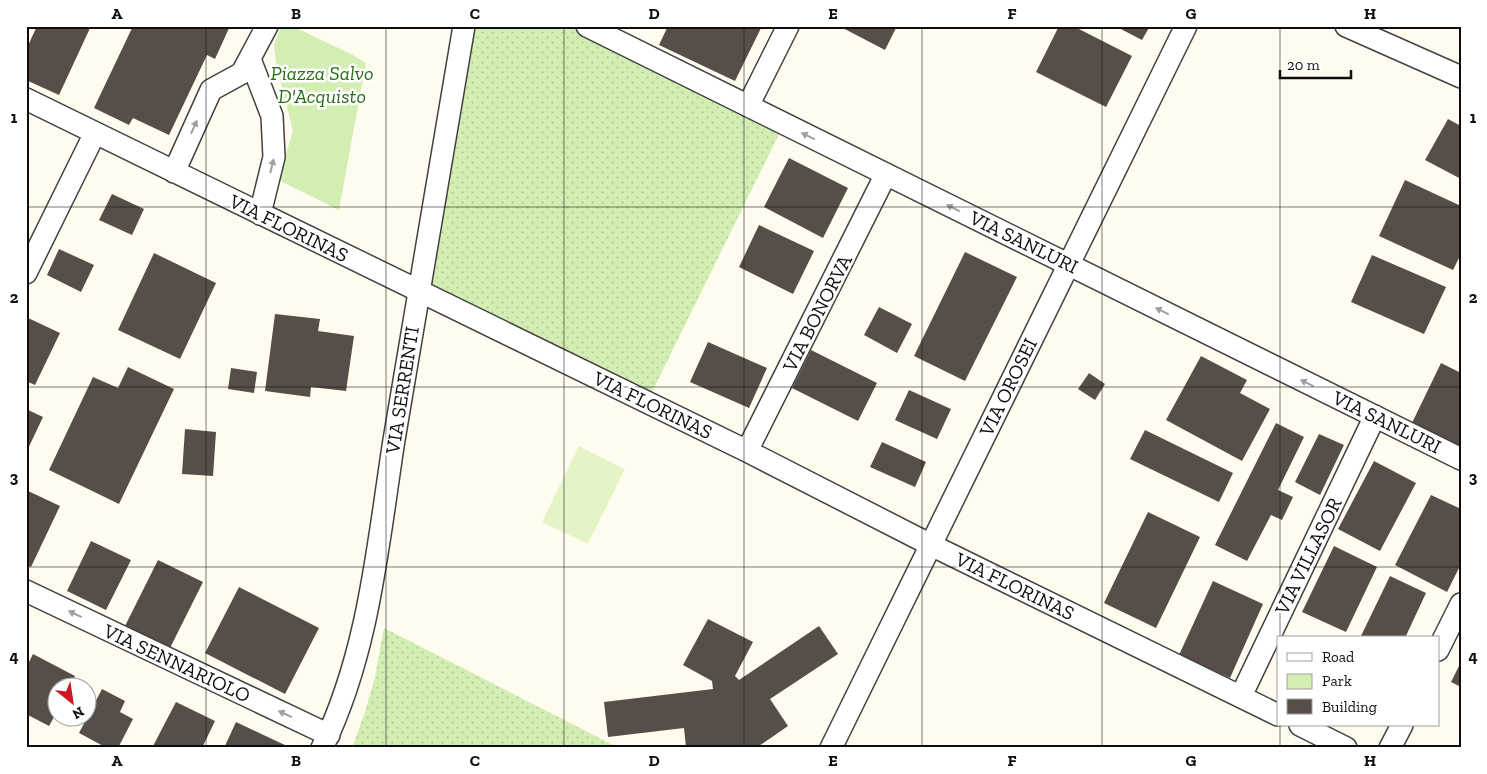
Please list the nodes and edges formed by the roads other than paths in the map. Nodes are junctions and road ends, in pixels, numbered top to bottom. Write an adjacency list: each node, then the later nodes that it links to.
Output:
1 (267, 26): 7 (street)
2 (464, 26): 17 (street, VIA SERRENTI)
3 (587, 26): 10 (street, VIA SANLURI)
4 (788, 26): 10 (street)
5 (1186, 26): 15 (street, VIA OROSEI)
6 (1346, 26): 8 (street)
7 (250, 59): 12 (street, one-way to 7); 14 (street, one-way to 7)
8 (1461, 77)
9 (26, 99): 11 (street, VIA FLORINAS)
10 (748, 106): 13 (street, VIA SANLURI, one-way to 10)
11 (95, 133): 12 (street, VIA FLORINAS); 16 (street)
12 (174, 172): 14 (street, VIA FLORINAS)
13 (886, 174): 15 (street, VIA SANLURI, one-way to 13); 19 (street, VIA BONORVA)
14 (260, 214): 17 (street, VIA FLORINAS)
15 (1069, 264): 18 (street, VIA SANLURI, one-way to 15); 21 (street, VIA OROSEI)
16 (26, 273)
17 (418, 290): 19 (street, VIA FLORINAS); 29 (street, VIA SERRENTI)
18 (1375, 416): 20 (street, VIA SANLURI); 25 (street, VIA VILLASOR)
19 (747, 451): 21 (street, VIA FLORINAS)
20 (1461, 459)
21 (931, 545): 25 (street, VIA FLORINAS); 30 (street, VIA OROSEI)
22 (26, 591): 29 (street, VIA SENNARIOLO, one-way to 22)
23 (1461, 604): 24 (street)
24 (1440, 646)
25 (1241, 696): 26 (street, VIA FLORINAS)
26 (1277, 714)
27 (1302, 726): 31 (street)
28 (1401, 726): 32 (street)
29 (325, 741)
30 (831, 748)
31 (1346, 748)
32 (1390, 748)

